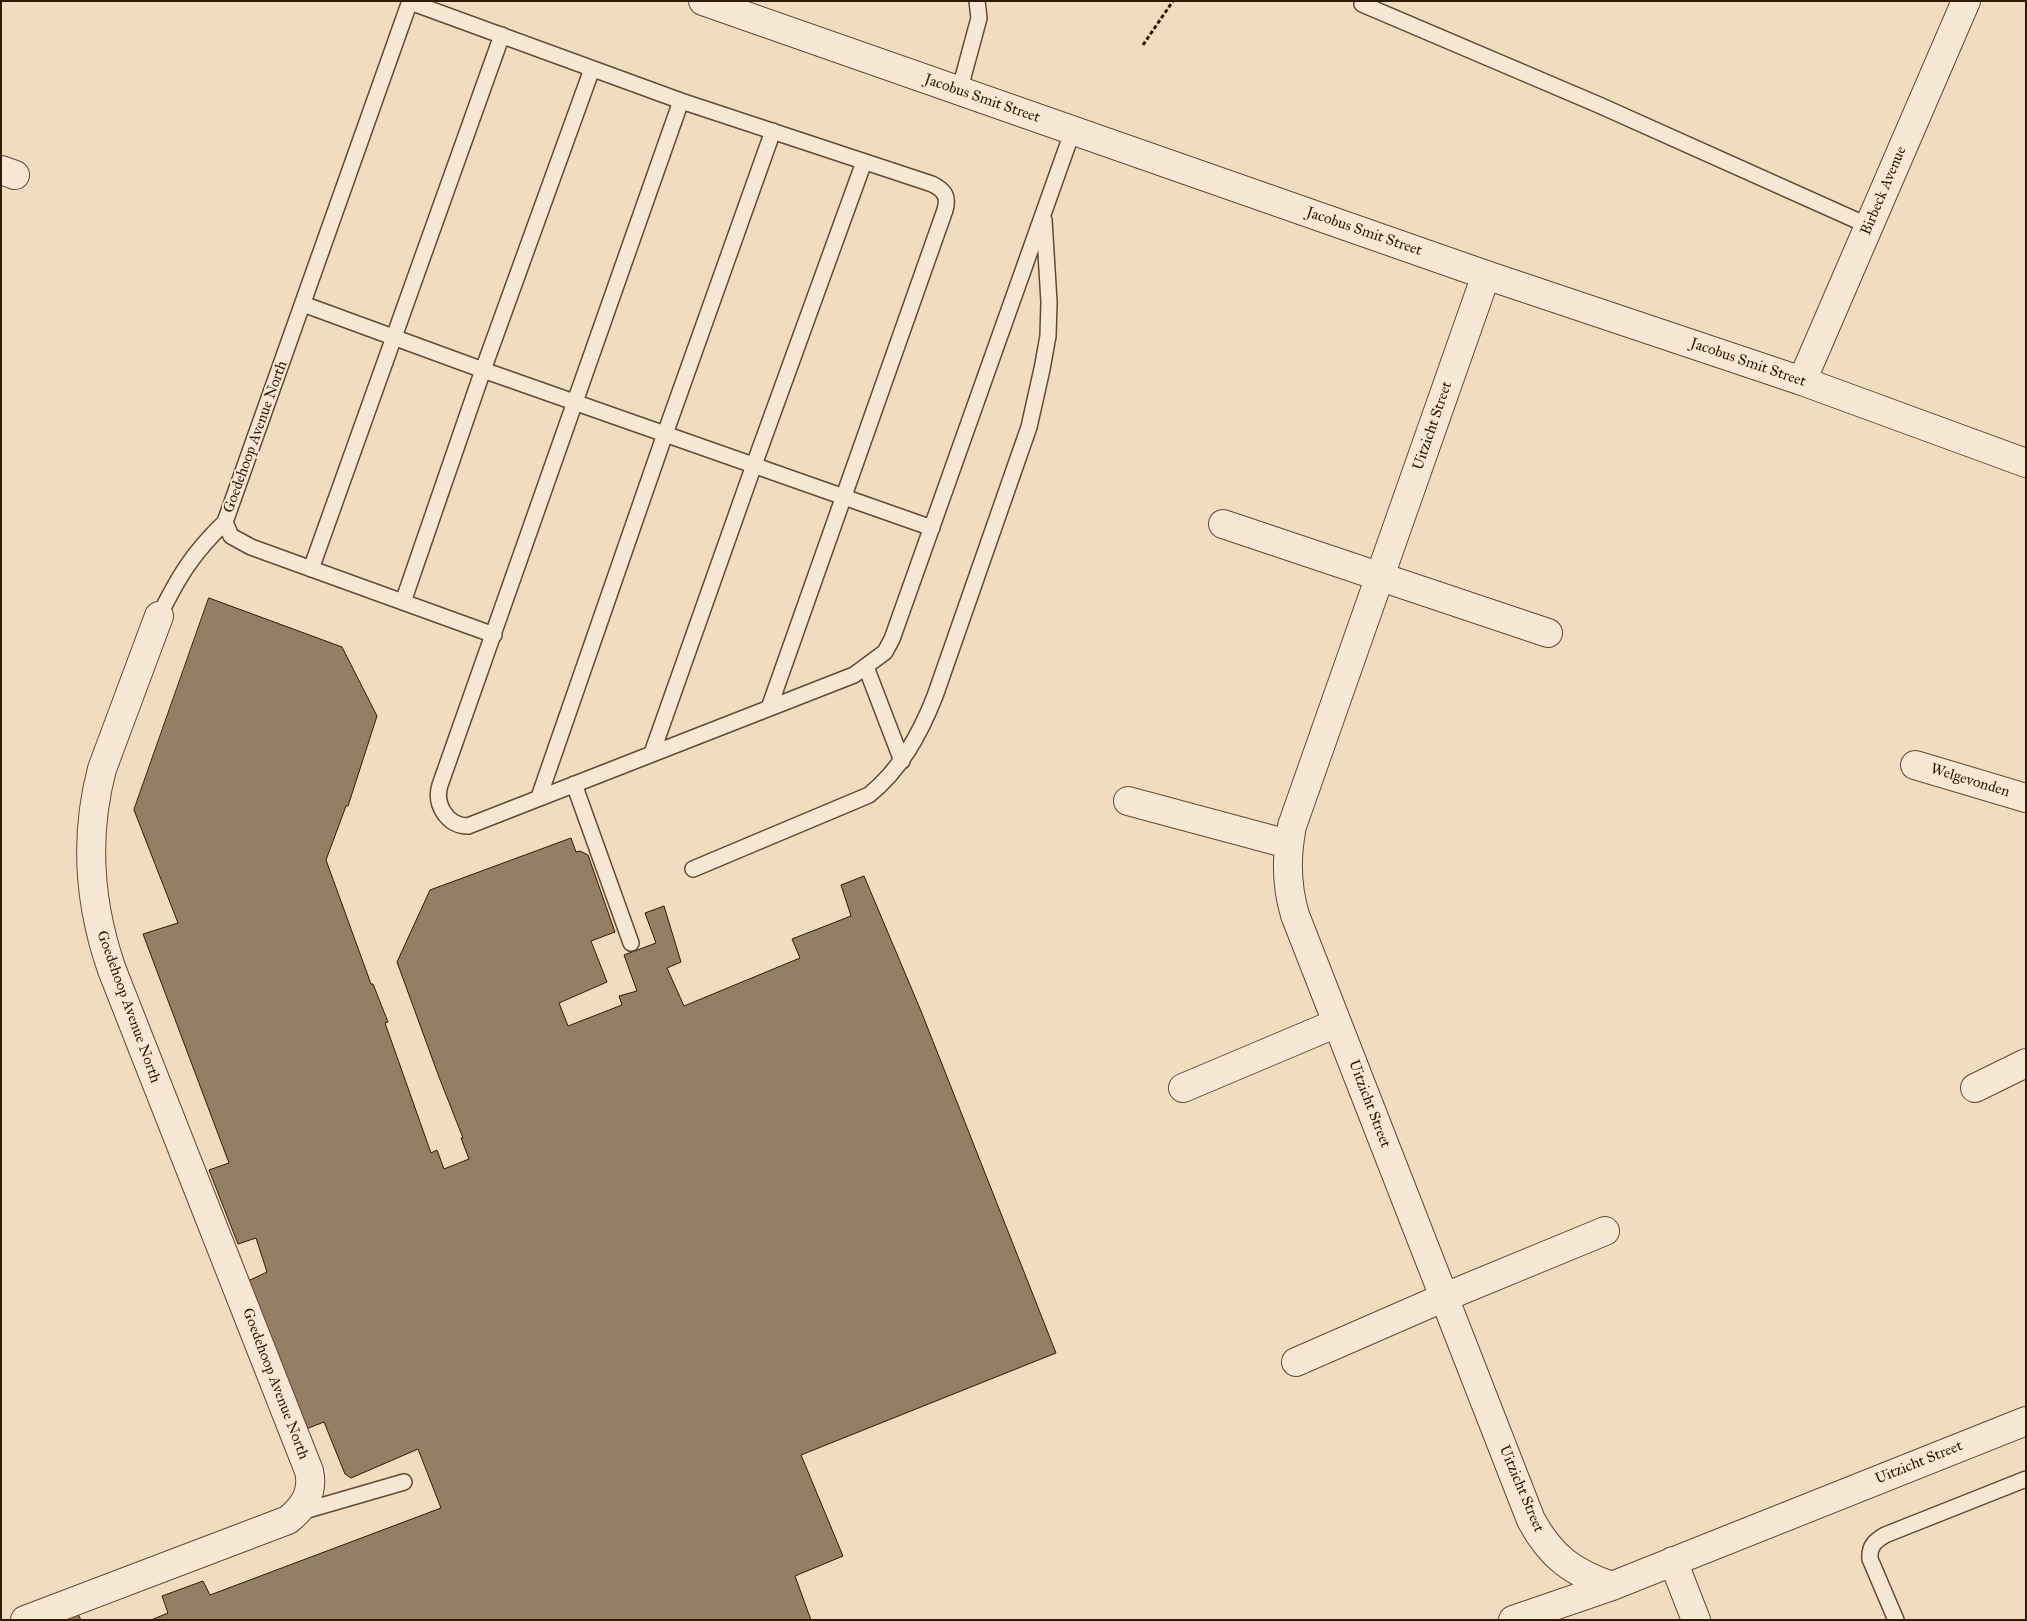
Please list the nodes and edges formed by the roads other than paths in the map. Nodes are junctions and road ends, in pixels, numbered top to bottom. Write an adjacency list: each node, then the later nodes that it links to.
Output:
1 (703, 1): 8 (street, Jacobus Smit Street)
2 (977, 1): 8 (lane)
3 (1966, 1): 14 (street, Birbeck Avenue)
4 (410, 2): 6 (lane); 16 (lane, Goedehoop Avenue North)
5 (1362, 4): 14 (lane)
6 (502, 35): 7 (lane); 17 (lane)
7 (592, 69): 9 (lane); 18 (lane)
8 (959, 92): 10 (street, Jacobus Smit Street)
9 (681, 101): 11 (lane); 20 (lane)
10 (1073, 130): 13 (lane); 15 (street, Jacobus Smit Street)
11 (773, 131): 12 (lane); 21 (lane)
12 (864, 162): 23 (lane); 24 (lane)
13 (1044, 212): 27 (lane); 37 (lane)
14 (1869, 226): 19 (street, Birbeck Avenue)
15 (1486, 275): 19 (street, Jacobus Smit Street); 29 (street, Uitzicht Street)
16 (303, 304): 17 (lane); 25 (lane, Goedehoop Avenue North)
17 (393, 337): 18 (lane); 28 (lane)
18 (483, 370): 20 (lane); 30 (lane)
19 (1802, 382): 22 (street, Jacobus Smit Street)
20 (576, 403): 21 (lane); 33 (lane)
21 (665, 434): 23 (lane); 40 (lane)
22 (2026, 463)
23 (754, 465): 24 (lane); 36 (lane)
24 (843, 497): 27 (lane); 35 (lane)
25 (225, 522): 28 (lane); 31 (lane, Goedehoop Avenue North)
26 (1223, 524): 29 (street)
27 (932, 528): 34 (lane)
28 (311, 569): 30 (lane)
29 (1379, 578): 32 (street); 43 (street, Uitzicht Street)
30 (403, 602): 33 (lane)
31 (159, 616): 56 (street, Goedehoop Avenue North)
32 (1548, 633)
33 (494, 634): 40 (lane)
34 (866, 667): 35 (lane); 37 (lane)
35 (768, 708): 36 (lane)
36 (652, 753): 39 (lane)
37 (902, 761): 44 (lane)
38 (1915, 764): 41 (street, Welgevonden)
39 (574, 784): 40 (lane); 45 (lane)
40 (539, 797)
41 (2026, 798)
42 (1128, 801): 43 (street)
43 (1288, 844): 46 (street, Uitzicht Street)
44 (693, 869)
45 (631, 942)
46 (1337, 1024): 48 (street); 51 (street, Uitzicht Street)
47 (2026, 1064): 49 (street)
48 (1183, 1088)
49 (1975, 1088)
50 (1605, 1231): 51 (street)
51 (1444, 1297): 52 (street); 58 (street, Uitzicht Street)
52 (1296, 1362)
53 (2026, 1421): 57 (street, Uitzicht Street)
54 (2026, 1479): 62 (lane)
55 (404, 1482): 56 (lane)
56 (296, 1514): 59 (street)
57 (1673, 1561): 58 (street, Uitzicht Street); 61 (street)
58 (1612, 1586): 60 (street)
59 (25, 1620)
60 (1513, 1620)
61 (1696, 1620)
62 (1896, 1620)

